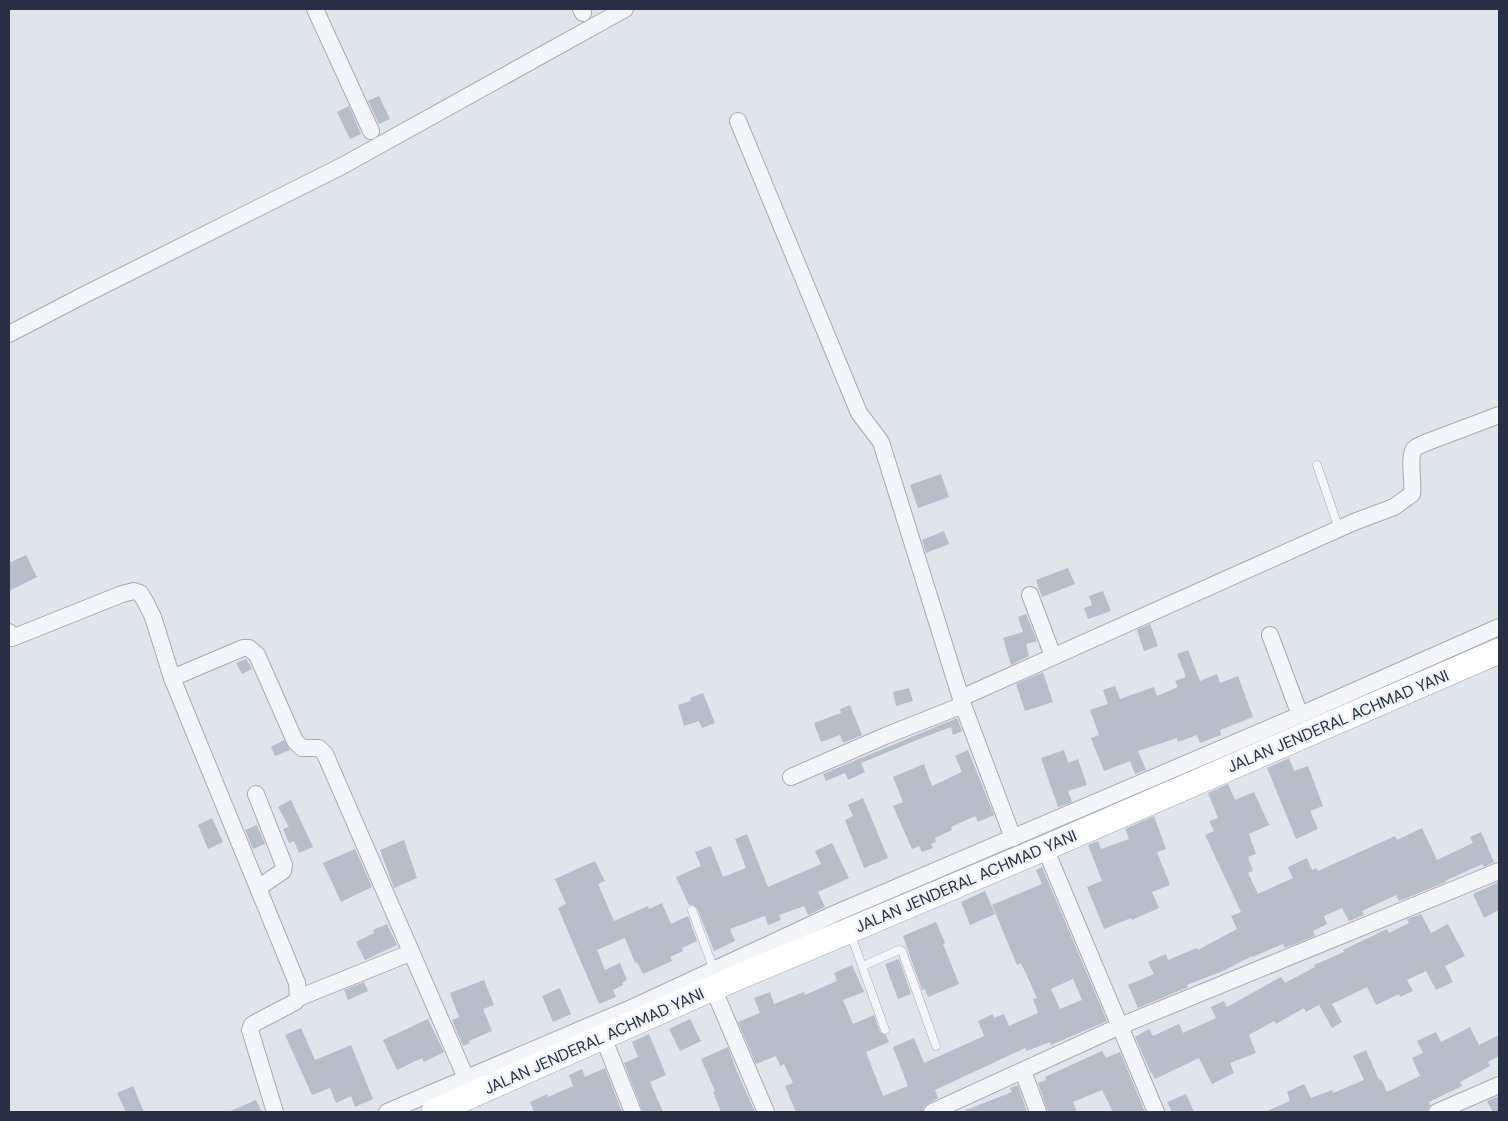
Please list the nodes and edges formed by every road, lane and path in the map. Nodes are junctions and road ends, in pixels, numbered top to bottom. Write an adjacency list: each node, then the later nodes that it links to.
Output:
1 (315, 9): 4 (street)
2 (625, 9): 5 (street)
3 (738, 121): 16 (street)
4 (371, 131)
5 (9, 334)
6 (1499, 415): 8 (street)
7 (1317, 465): 8 (lane)
8 (1339, 529): 14 (street)
9 (1030, 595): 14 (street)
10 (1499, 627): 17 (street)
11 (1270, 635): 17 (street)
12 (10, 636): 15 (street)
13 (1499, 651): 21 (main road, JALAN JENDERAL ACHMAD YANI)
14 (1053, 656): 16 (street)
15 (172, 678): 23 (street); 26 (street)
16 (962, 701): 18 (street); 20 (street)
17 (1300, 715): 20 (street)
18 (791, 777)
19 (256, 794): 23 (street)
20 (1013, 838): 28 (street)
21 (1045, 848): 25 (main road, JALAN JENDERAL ACHMAD YANI); 30 (street)
22 (1499, 871): 30 (street)
23 (258, 888): 29 (street)
24 (692, 910): 28 (lane)
25 (849, 930): 27 (lane); 28 (main road, JALAN JENDERAL ACHMAD YANI)
26 (410, 953): 29 (street); 35 (street)
27 (863, 966): 31 (lane); 33 (lane)
28 (714, 979): 32 (main road, JALAN JENDERAL ACHMAD YANI); 35 (street); 42 (street)
29 (298, 998): 38 (street)
30 (1120, 1026): 34 (street); 45 (street)
31 (885, 1030)
32 (603, 1036): 40 (main road, JALAN JENDERAL ACHMAD YANI); 41 (street)
33 (936, 1046)
34 (1023, 1072): 37 (street); 44 (street)
35 (466, 1078): 39 (street)
36 (1499, 1085): 46 (street)
37 (963, 1106): 43 (street)
38 (275, 1112)
39 (387, 1112)
40 (434, 1112)
41 (633, 1112)
42 (766, 1112)
43 (932, 1112)
44 (1038, 1112)
45 (1156, 1112)
46 (1437, 1112)

